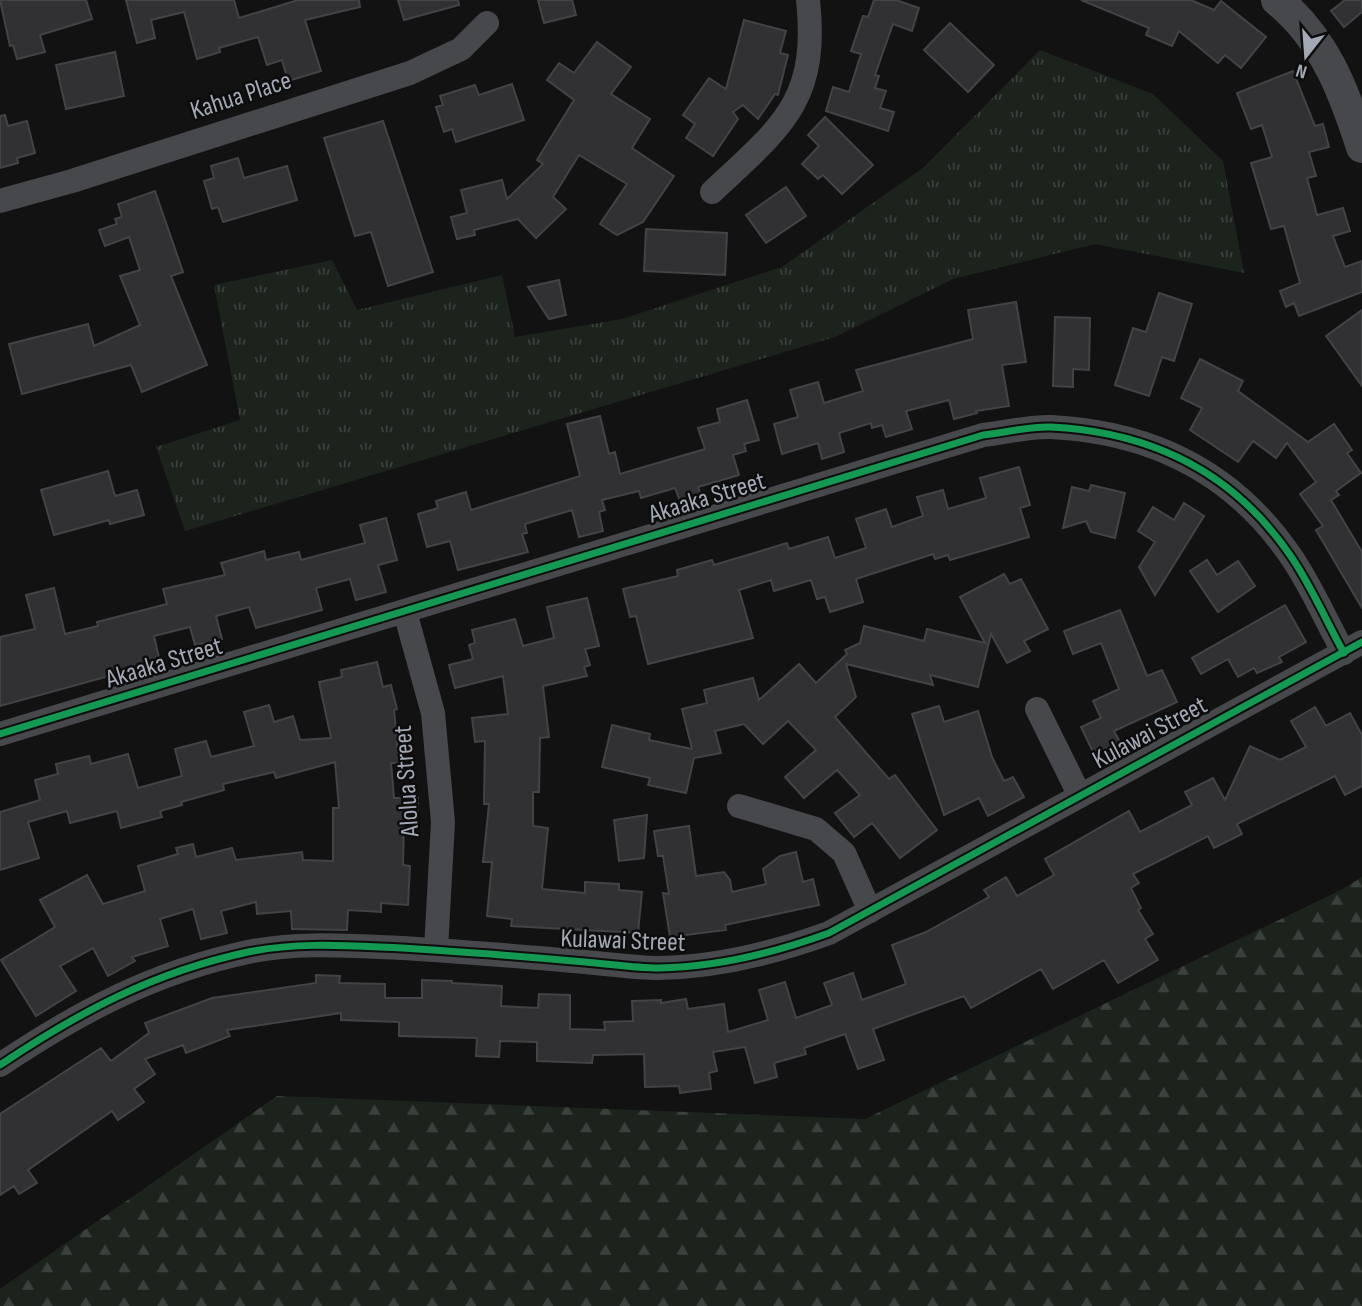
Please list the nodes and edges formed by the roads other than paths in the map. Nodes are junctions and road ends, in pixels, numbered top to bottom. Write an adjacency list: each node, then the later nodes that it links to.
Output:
1 (808, 0): 5 (street)
2 (1277, 0): 4 (street)
3 (487, 23): 6 (street, Kahua Place)
4 (1362, 147)
5 (712, 192)
6 (0, 201)
7 (405, 612): 8 (street, Akaaka Street); 10 (street, Akaaka Street); 14 (street, Alolua Street)
8 (1353, 647): 11 (street, Kulawai Street)
9 (1037, 709): 11 (street)
10 (0, 734)
11 (1079, 794): 13 (street, Kulawai Street)
12 (739, 806): 13 (street)
13 (870, 911): 14 (street, Kulawai Street)
14 (436, 950): 15 (street, Kulawai Street)
15 (0, 1065)

